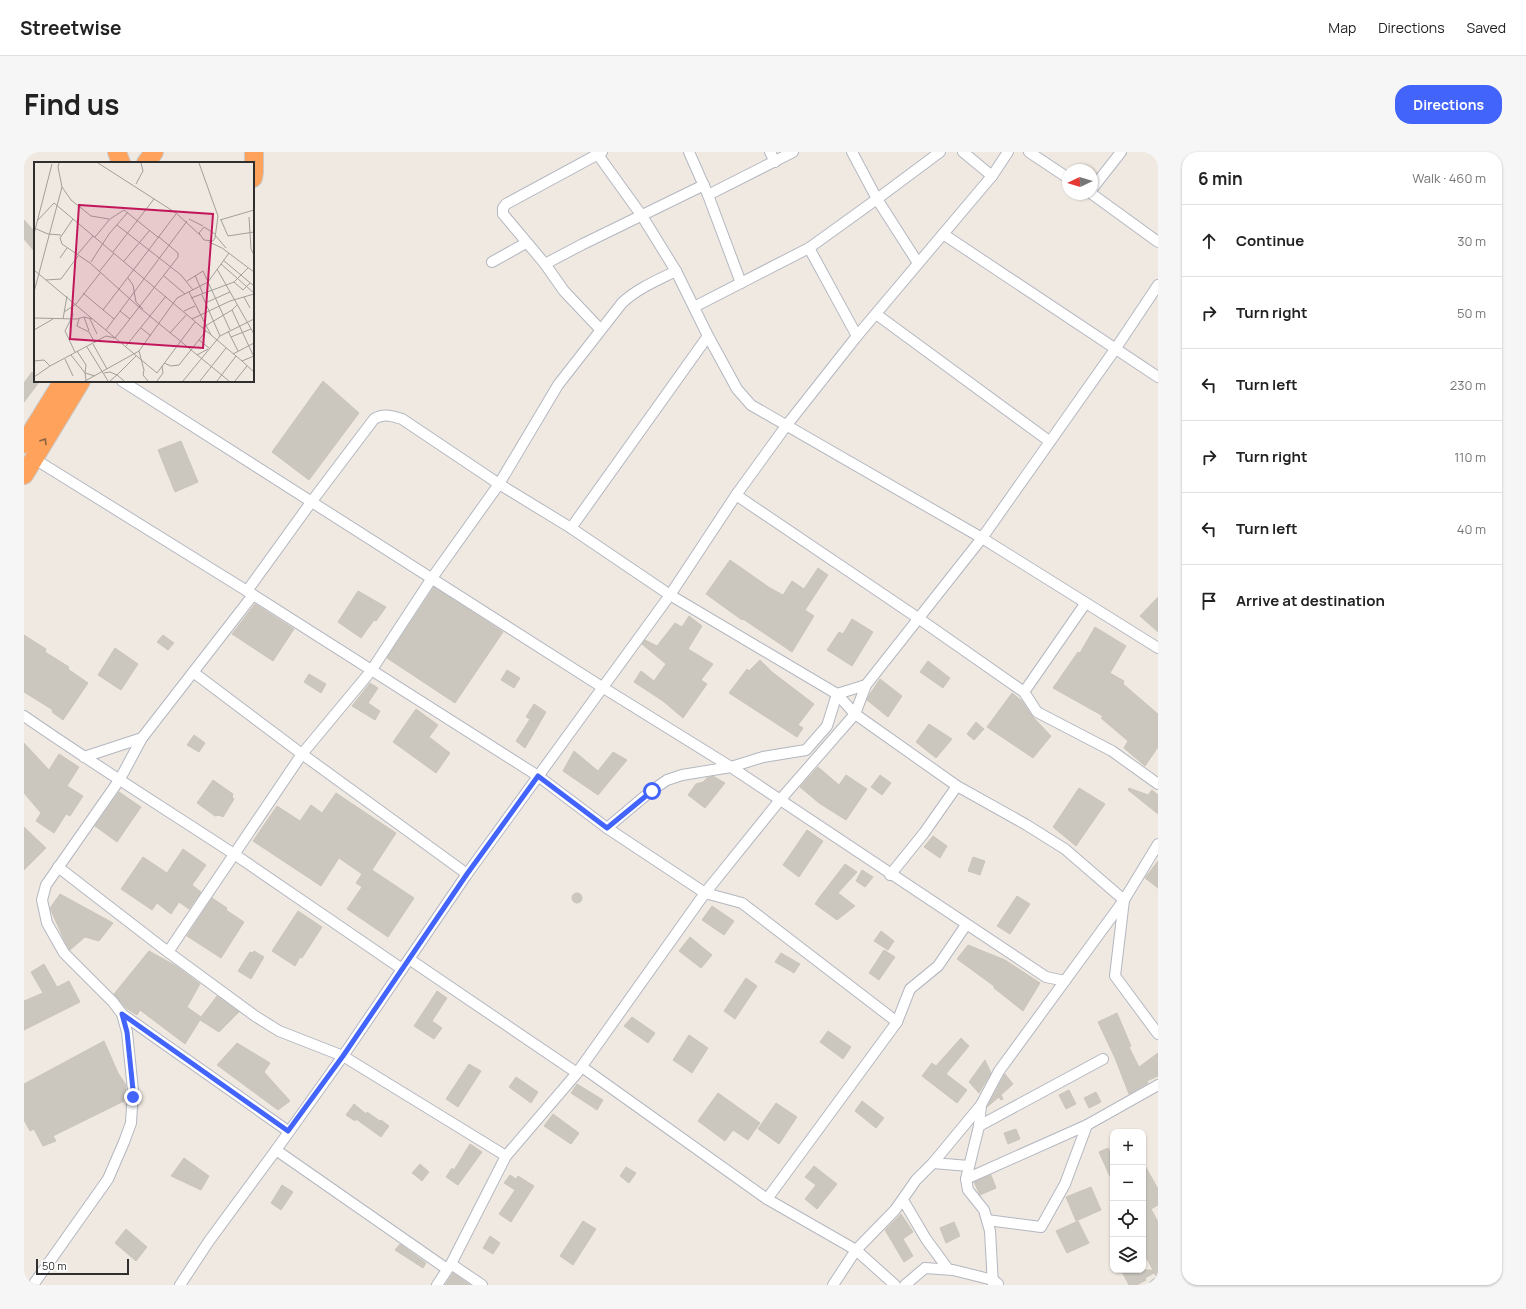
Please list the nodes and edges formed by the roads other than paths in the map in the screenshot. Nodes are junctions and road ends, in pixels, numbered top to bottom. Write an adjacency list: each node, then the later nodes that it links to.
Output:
1 (117, 152): 15 (highway)
2 (154, 152): 16 (highway)
3 (254, 152): 19 (highway)
4 (262, 152): 19 (highway)
5 (689, 152): 22 (street)
6 (770, 152): 17 (street)
7 (793, 152): 17 (street)
8 (852, 152): 25 (street)
9 (940, 152): 25 (street)
10 (964, 152): 20 (street)
11 (1008, 152): 20 (street)
12 (1029, 152): 18 (street)
13 (1121, 152): 21 (street)
14 (599, 153): 26 (street); 29 (street)
15 (121, 162)
16 (147, 162)
17 (775, 162): 23 (street)
18 (1062, 174)
19 (254, 175)
20 (992, 176): 27 (street)
21 (1098, 181)
22 (704, 185): 23 (street); 26 (street)
23 (708, 195): 35 (street)
24 (1098, 198): 28 (street)
25 (878, 199): 30 (street); 32 (street)
26 (642, 216): 33 (street); 34 (street)
27 (943, 234): 32 (street); 42 (street)
28 (1158, 242)
29 (526, 243): 31 (street); 33 (street)
30 (809, 248): 35 (street); 41 (street)
31 (492, 262)
32 (918, 263): 38 (street)
33 (545, 264): 39 (street)
34 (676, 270): 37 (street); 39 (street)
35 (741, 283): 37 (street)
36 (1158, 285): 42 (street)
37 (694, 307): 40 (street)
38 (876, 314): 41 (street); 48 (street)
39 (600, 329): 51 (street)
40 (708, 336): 47 (street); 54 (street)
41 (857, 336): 47 (street)
42 (1116, 348): 43 (street); 48 (street)
43 (1158, 377)
44 (63, 382): 49 (highway)
45 (80, 382): 49 (highway, one-way to 45)
46 (124, 382): 53 (street)
47 (786, 426): 52 (street); 55 (street)
48 (1049, 441): 55 (street)
49 (29, 451): 50 (highway); 57 (street)
50 (24, 475)
51 (499, 484): 53 (street); 54 (street); 56 (street)
52 (736, 495): 58 (street); 60 (street)
53 (312, 501): 56 (street); 57 (street)
54 (571, 528): 58 (street)
55 (982, 538): 59 (street); 60 (street)
56 (432, 578): 62 (street); 65 (street)
57 (250, 593): 62 (street); 63 (street)
58 (670, 595): 65 (street); 67 (street)
59 (1085, 604): 61 (street); 66 (street)
60 (918, 618): 64 (street); 66 (street)
61 (1158, 648)
62 (371, 671): 71 (street); 74 (street)
63 (193, 672): 70 (street); 71 (street)
64 (866, 685): 67 (street); 68 (street)
65 (602, 687): 73 (street); 74 (street)
66 (1024, 692): 76 (street)
67 (837, 694): 68 (street); 73 (street)
68 (855, 714): 77 (street); 78 (street)
69 (24, 716): 72 (street)
70 (142, 738): 72 (street); 75 (street)
71 (302, 754): 81 (street); 83 (street)
72 (84, 757): 75 (street)
73 (731, 767): 78 (street); 79 (street)
74 (538, 776): 79 (street); 83 (street)
75 (120, 779): 81 (street); 82 (street)
76 (1158, 784)
77 (957, 786): 84 (street); 86 (street)
78 (780, 800): 84 (street); 85 (street)
79 (607, 828): 85 (street)
80 (1158, 844): 86 (street)
81 (234, 855): 88 (street); 90 (street)
82 (58, 866): 88 (street); 94 (street)
83 (467, 874): 89 (street)
84 (890, 875): 87 (street)
85 (705, 893): 95 (street); 99 (street)
86 (1124, 900): 92 (street); 96 (street)
87 (966, 925): 91 (street); 95 (street)
88 (168, 952): 97 (street)
89 (409, 959): 90 (street); 99 (street)
90 (402, 969): 97 (street)
91 (1046, 977): 92 (street); 93 (street)
92 (1066, 981): 93 (street)
93 (1055, 996): 101 (street)
94 (122, 1014): 104 (street); 118 (street)
95 (897, 1022): 110 (street)
96 (1158, 1034)
97 (343, 1056): 104 (street); 106 (street)
98 (1103, 1059): 103 (street)
99 (580, 1070): 106 (street); 110 (street)
100 (1158, 1085): 102 (street)
101 (981, 1105): 103 (street); 107 (street)
102 (1087, 1125): 109 (street); 112 (street)
103 (979, 1126): 108 (street)
104 (288, 1131): 105 (street)
105 (276, 1150): 114 (street); 119 (street)
106 (506, 1156): 114 (street)
107 (933, 1163): 108 (street); 111 (street)
108 (969, 1166): 109 (street)
109 (966, 1179): 112 (street)
110 (767, 1198): 113 (street)
111 (902, 1200): 113 (street); 115 (street)
112 (987, 1220): 117 (street)
113 (856, 1250): 122 (street); 123 (street)
114 (449, 1267): 120 (street); 121 (street)
115 (948, 1269): 117 (street); 124 (street)
116 (1158, 1283): 125 (street)
117 (996, 1284)
118 (33, 1285)
119 (180, 1285)
120 (438, 1285)
121 (482, 1285)
122 (833, 1285)
123 (895, 1285)
124 (905, 1285)
125 (1155, 1285)

